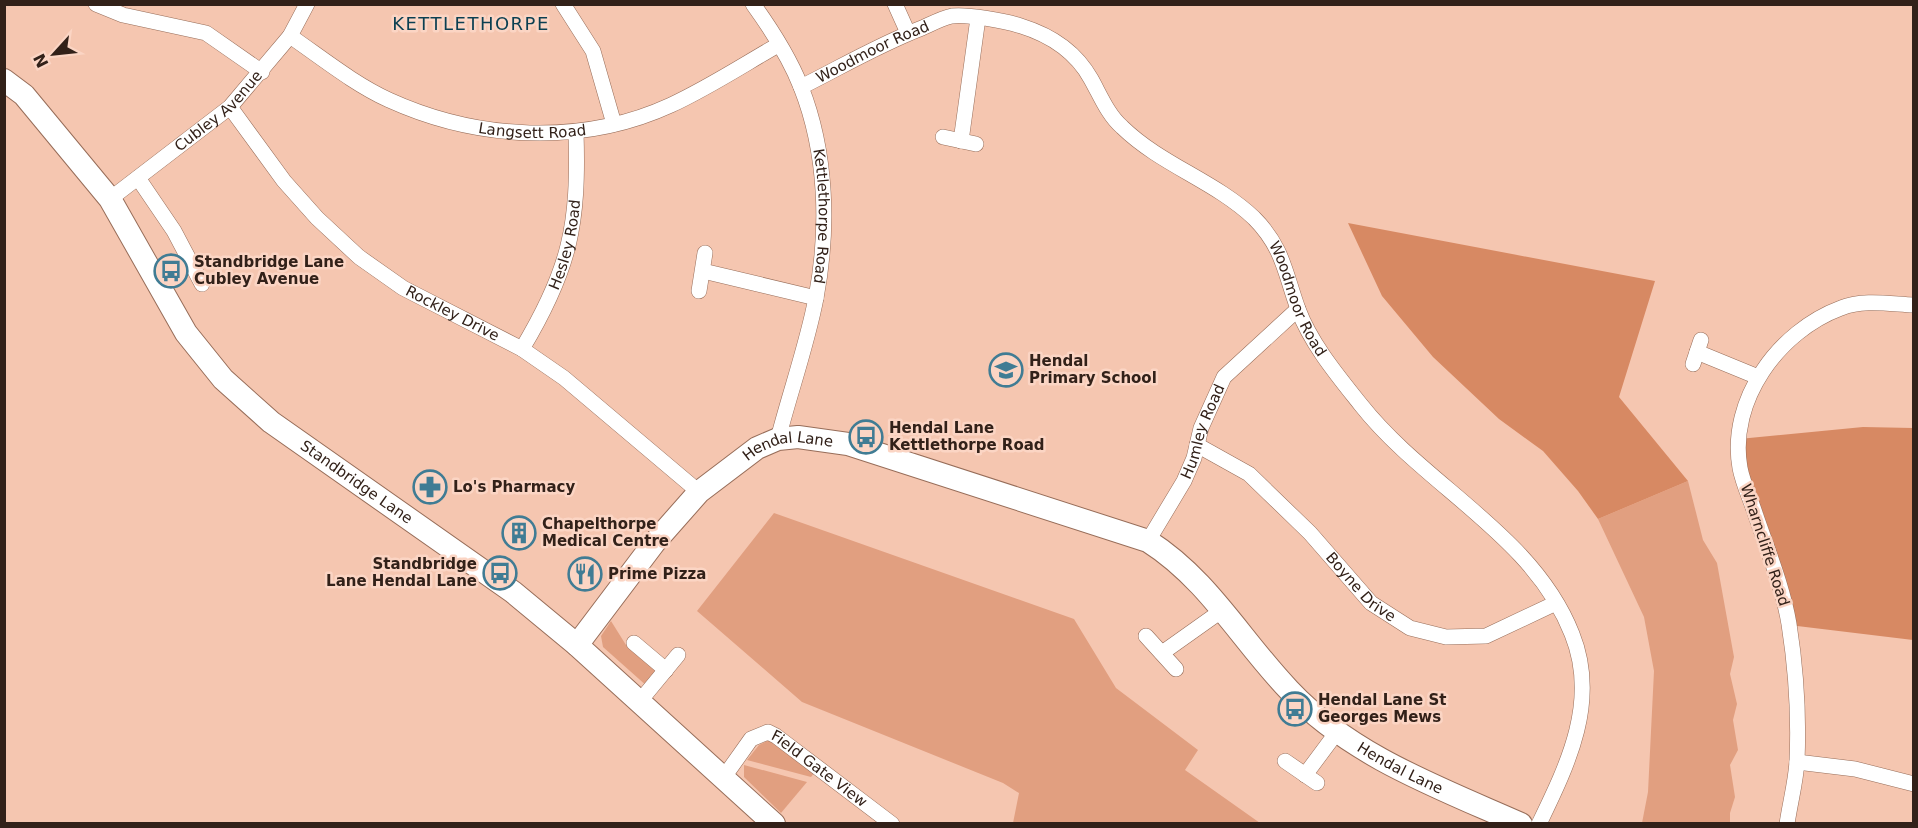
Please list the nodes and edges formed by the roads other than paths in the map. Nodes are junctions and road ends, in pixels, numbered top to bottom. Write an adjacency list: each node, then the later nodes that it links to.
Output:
1 (96, 4): 10 (street)
2 (307, 4): 8 (street, Cubley Avenue)
3 (563, 4): 14 (street)
4 (753, 4): 9 (street, Kettlethorpe Road)
5 (895, 4): 7 (street)
6 (978, 18): 7 (street, Woodmoor Road); 16 (street); 25 (street, Woodmoor Road)
7 (908, 33): 12 (street, Woodmoor Road)
8 (290, 36): 10 (street, Cubley Avenue); 15 (street, Langsett Road)
9 (778, 45): 12 (street, Kettlethorpe Road); 14 (street, Langsett Road)
10 (262, 72): 13 (street, Cubley Avenue)
11 (4, 80): 18 (street, Standbridge Lane)
12 (801, 87): 23 (street, Kettlethorpe Road)
13 (230, 108): 17 (street, Cubley Avenue); 26 (street, Rockley Drive)
14 (614, 124): 15 (street, Langsett Road)
15 (576, 132): 26 (street, Hesley Road)
16 (944, 137)
17 (138, 178): 18 (street, Cubley Avenue); 21 (street)
18 (110, 199): 37 (street, Standbridge Lane)
19 (705, 253): 20 (street)
20 (703, 271): 22 (street); 23 (street)
21 (202, 284)
22 (699, 291)
23 (816, 298): 29 (street, Kettlethorpe Road)
24 (1914, 305): 28 (street, Wharncliffe Road)
25 (1298, 309): 30 (street, Humley Road); 33 (street, Woodmoor Road)
26 (522, 349): 31 (street, Rockley Drive)
27 (1697, 352): 28 (street)
28 (1758, 377): 45 (street, Wharncliffe Road)
29 (778, 438): 31 (street, Hendal Lane); 32 (street, Hendal Lane)
30 (1197, 445): 32 (street, Humley Road); 33 (street, Boyne Drive)
31 (699, 492): 37 (street, Hendal Lane)
32 (1148, 541): 34 (street, Hendal Lane)
33 (1557, 603): 51 (street, Woodmoor Road)
34 (1224, 609): 38 (street); 43 (street, Hendal Lane)
35 (1146, 636): 38 (street)
36 (634, 643): 41 (street)
37 (577, 645): 42 (street, Standbridge Lane)
38 (1162, 653): 40 (street)
39 (678, 655): 41 (street)
40 (1176, 669)
41 (666, 670): 42 (street)
42 (640, 701): 46 (street, Standbridge Lane)
43 (1337, 732): 44 (street); 50 (street, Hendal Lane)
44 (1285, 760)
45 (1797, 762): 47 (street); 52 (street, Wharncliffe Road)
46 (724, 777): 48 (street, Standbridge Lane); 49 (street, Field Gate View)
47 (1914, 784)
48 (774, 824)
49 (892, 824)
50 (1521, 824)
51 (1539, 824)
52 (1787, 824)

